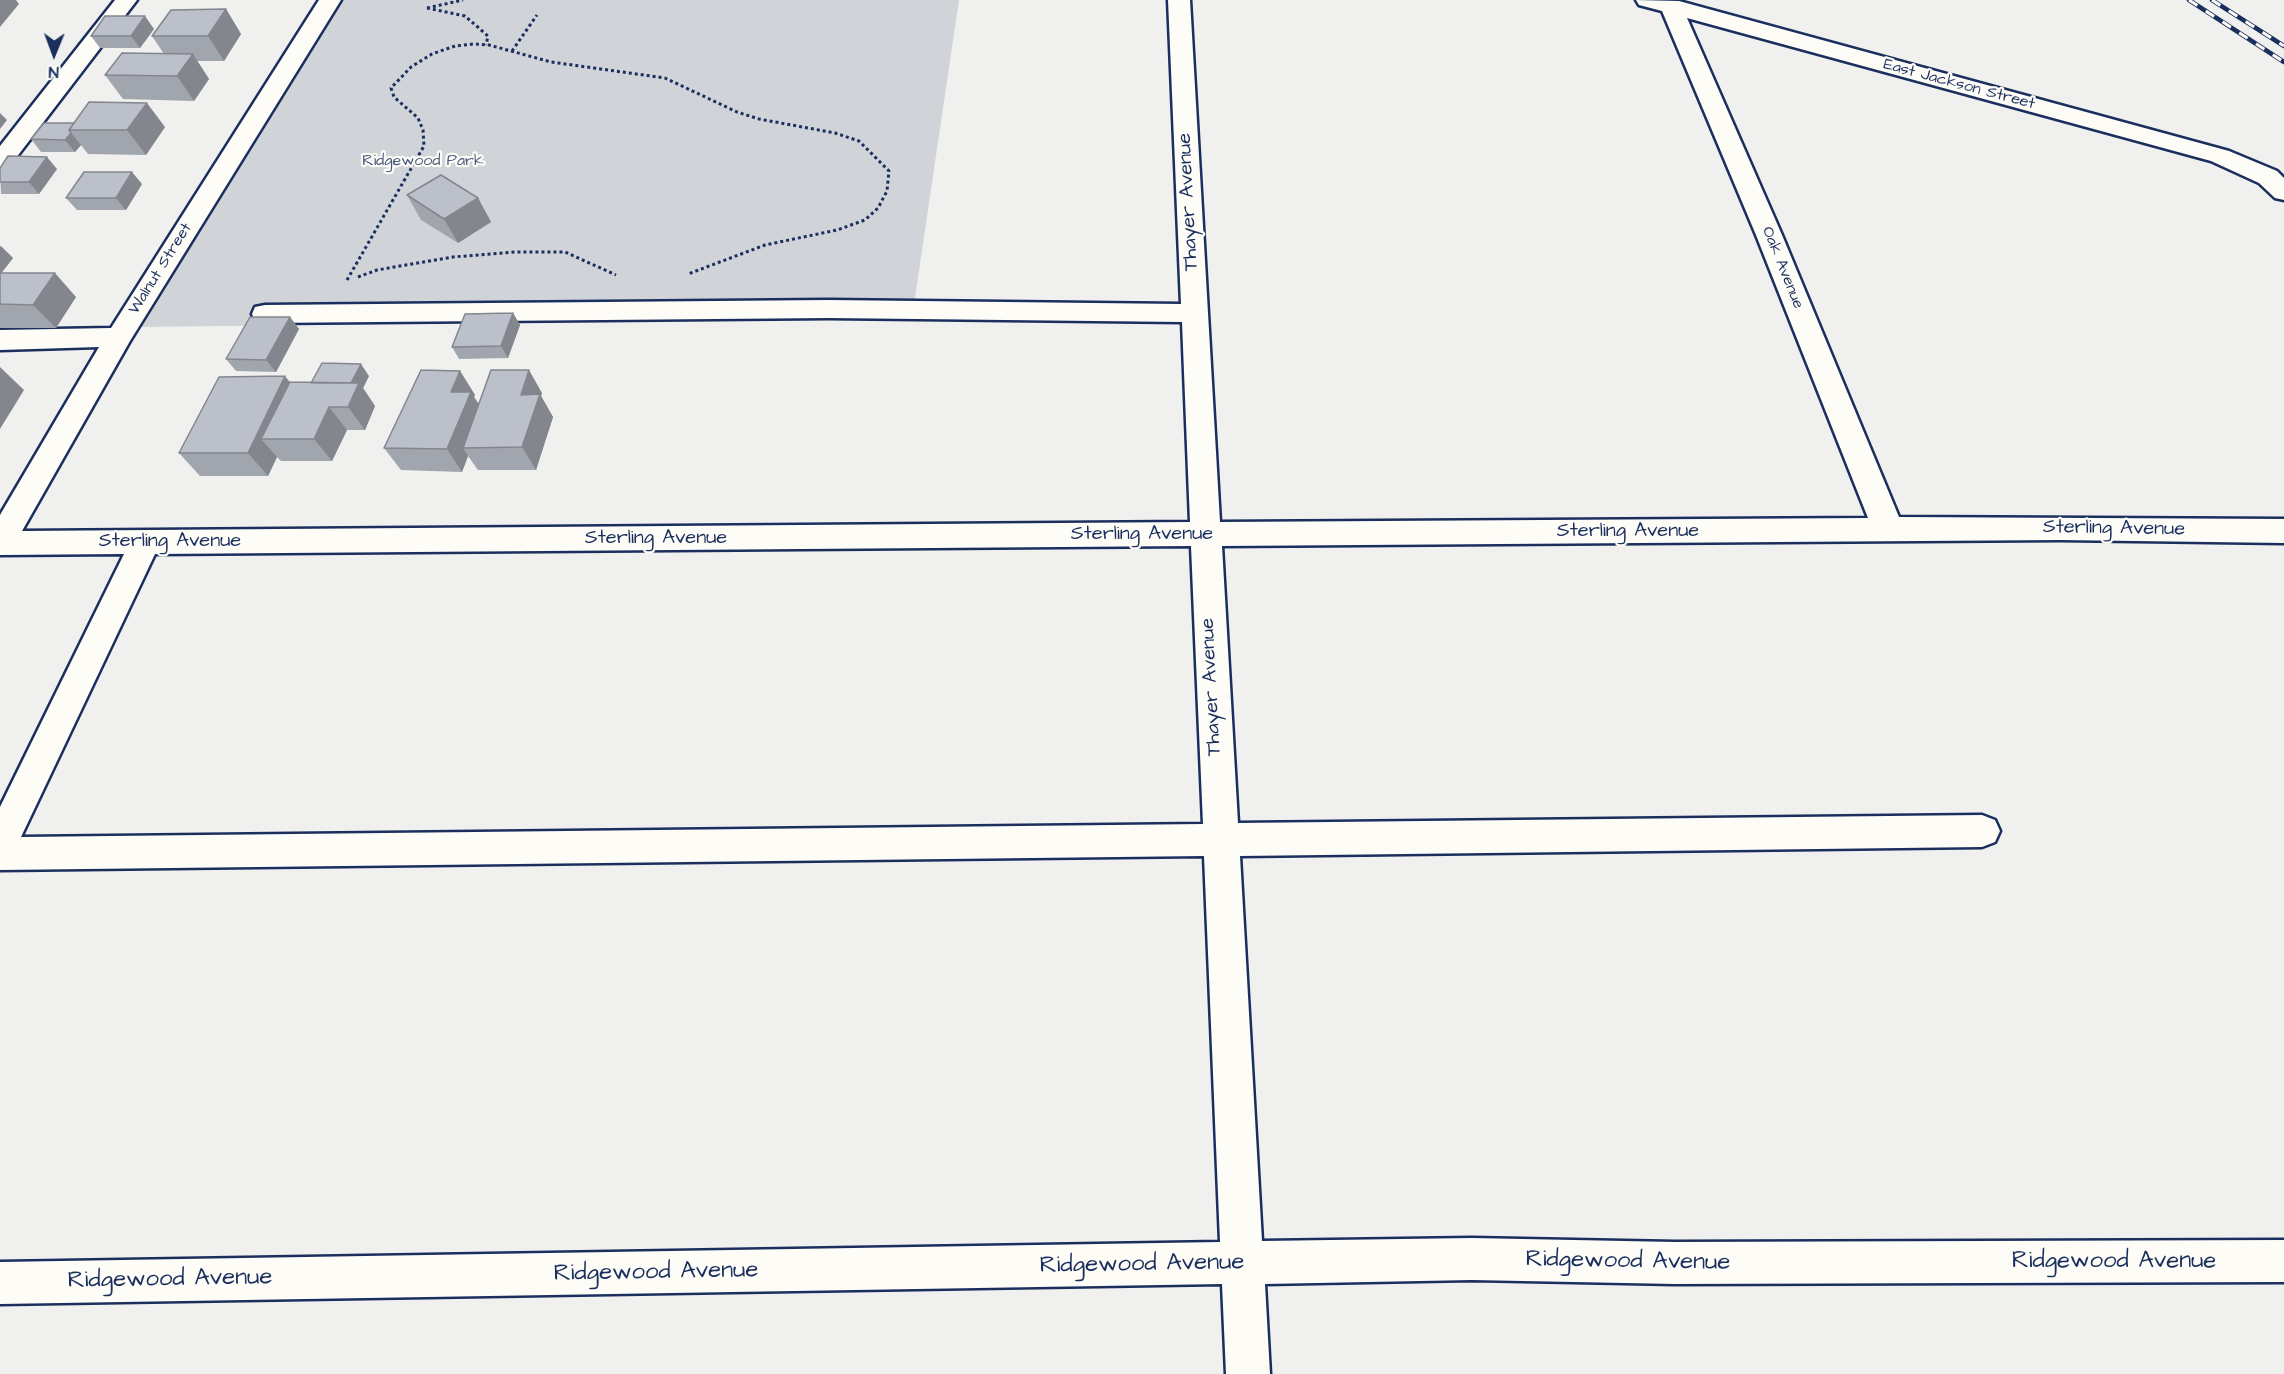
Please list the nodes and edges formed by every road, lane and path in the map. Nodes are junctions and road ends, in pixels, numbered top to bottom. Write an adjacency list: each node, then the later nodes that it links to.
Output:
1 (126, 0): 9 (street)
2 (330, 0): 17 (street, Walnut Street)
3 (463, 0): 7 (path)
4 (1179, 0): 15 (street, Thayer Avenue)
5 (1659, 3): 10 (street, East Jackson Street); 19 (street, Oak Avenue)
6 (537, 15): 8 (path)
7 (486, 45): 8 (path); 13 (path)
8 (512, 51): 11 (path)
9 (0, 162)
10 (2276, 184)
11 (681, 277)
12 (623, 278): 13 (path)
13 (346, 281): 14 (path)
14 (339, 284)
15 (1194, 313): 16 (street); 21 (street, Thayer Avenue)
16 (265, 314)
17 (119, 337): 18 (street); 22 (street, Walnut Street)
18 (0, 340)
19 (1889, 531): 20 (street, Sterling Avenue); 21 (street, Sterling Avenue)
20 (2284, 531)
21 (1205, 535): 23 (street, Sterling Avenue); 25 (street, Thayer Avenue)
22 (0, 543): 23 (street, Sterling Avenue)
23 (145, 543): 26 (street)
24 (1982, 831): 25 (street)
25 (1220, 839): 27 (street); 29 (street, Thayer Avenue)
26 (0, 844)
27 (0, 854)
28 (2284, 1261): 29 (street, Ridgewood Avenue)
29 (1242, 1264): 30 (street, Ridgewood Avenue); 31 (street, Thayer Avenue)
30 (0, 1283)
31 (1248, 1374)

